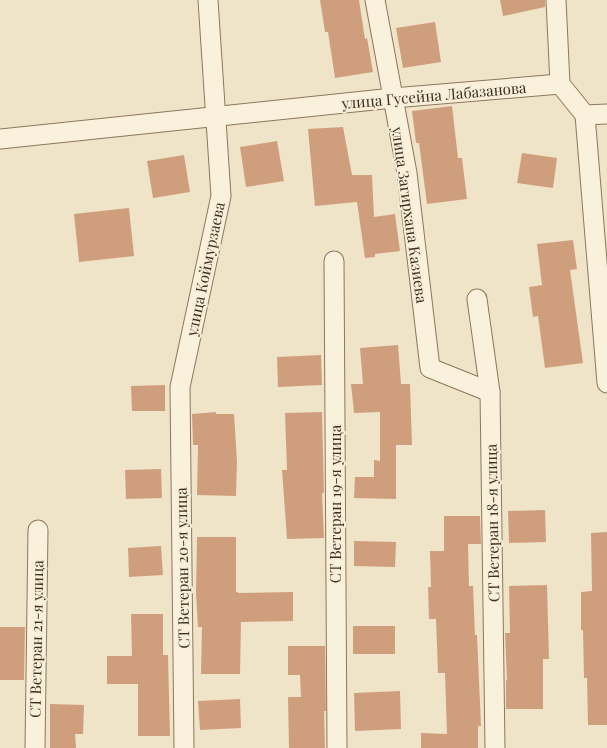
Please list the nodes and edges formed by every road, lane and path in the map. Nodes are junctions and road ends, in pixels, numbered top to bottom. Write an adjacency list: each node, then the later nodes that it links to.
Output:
1 (208, 0): 8 (street, улица Коймурзаева)
2 (375, 0): 5 (street, улица Загирхана Казиева)
3 (556, 0): 4 (street)
4 (560, 84): 5 (street, улица Гусейна Лабазанова); 7 (street)
5 (393, 98): 8 (street, улица Гусейна Лабазанова); 14 (street, улица Загирхана Казиева)
6 (607, 114): 7 (street)
7 (585, 115): 12 (street)
8 (216, 117): 9 (street, улица Гусейна Лабазанова); 13 (street, улица Коймурзаева)
9 (0, 139)
10 (334, 261): 18 (street, СТ Ветеран 19-я улица)
11 (477, 299): 14 (street, СТ Ветеран 18-я улица)
12 (607, 383)
13 (180, 387): 17 (street, СТ Ветеран 20-я улица)
14 (490, 392): 19 (street, СТ Ветеран 18-я улица)
15 (38, 530): 16 (street, СТ Ветеран 21-я улица)
16 (35, 748)
17 (184, 748)
18 (337, 748)
19 (495, 748)

